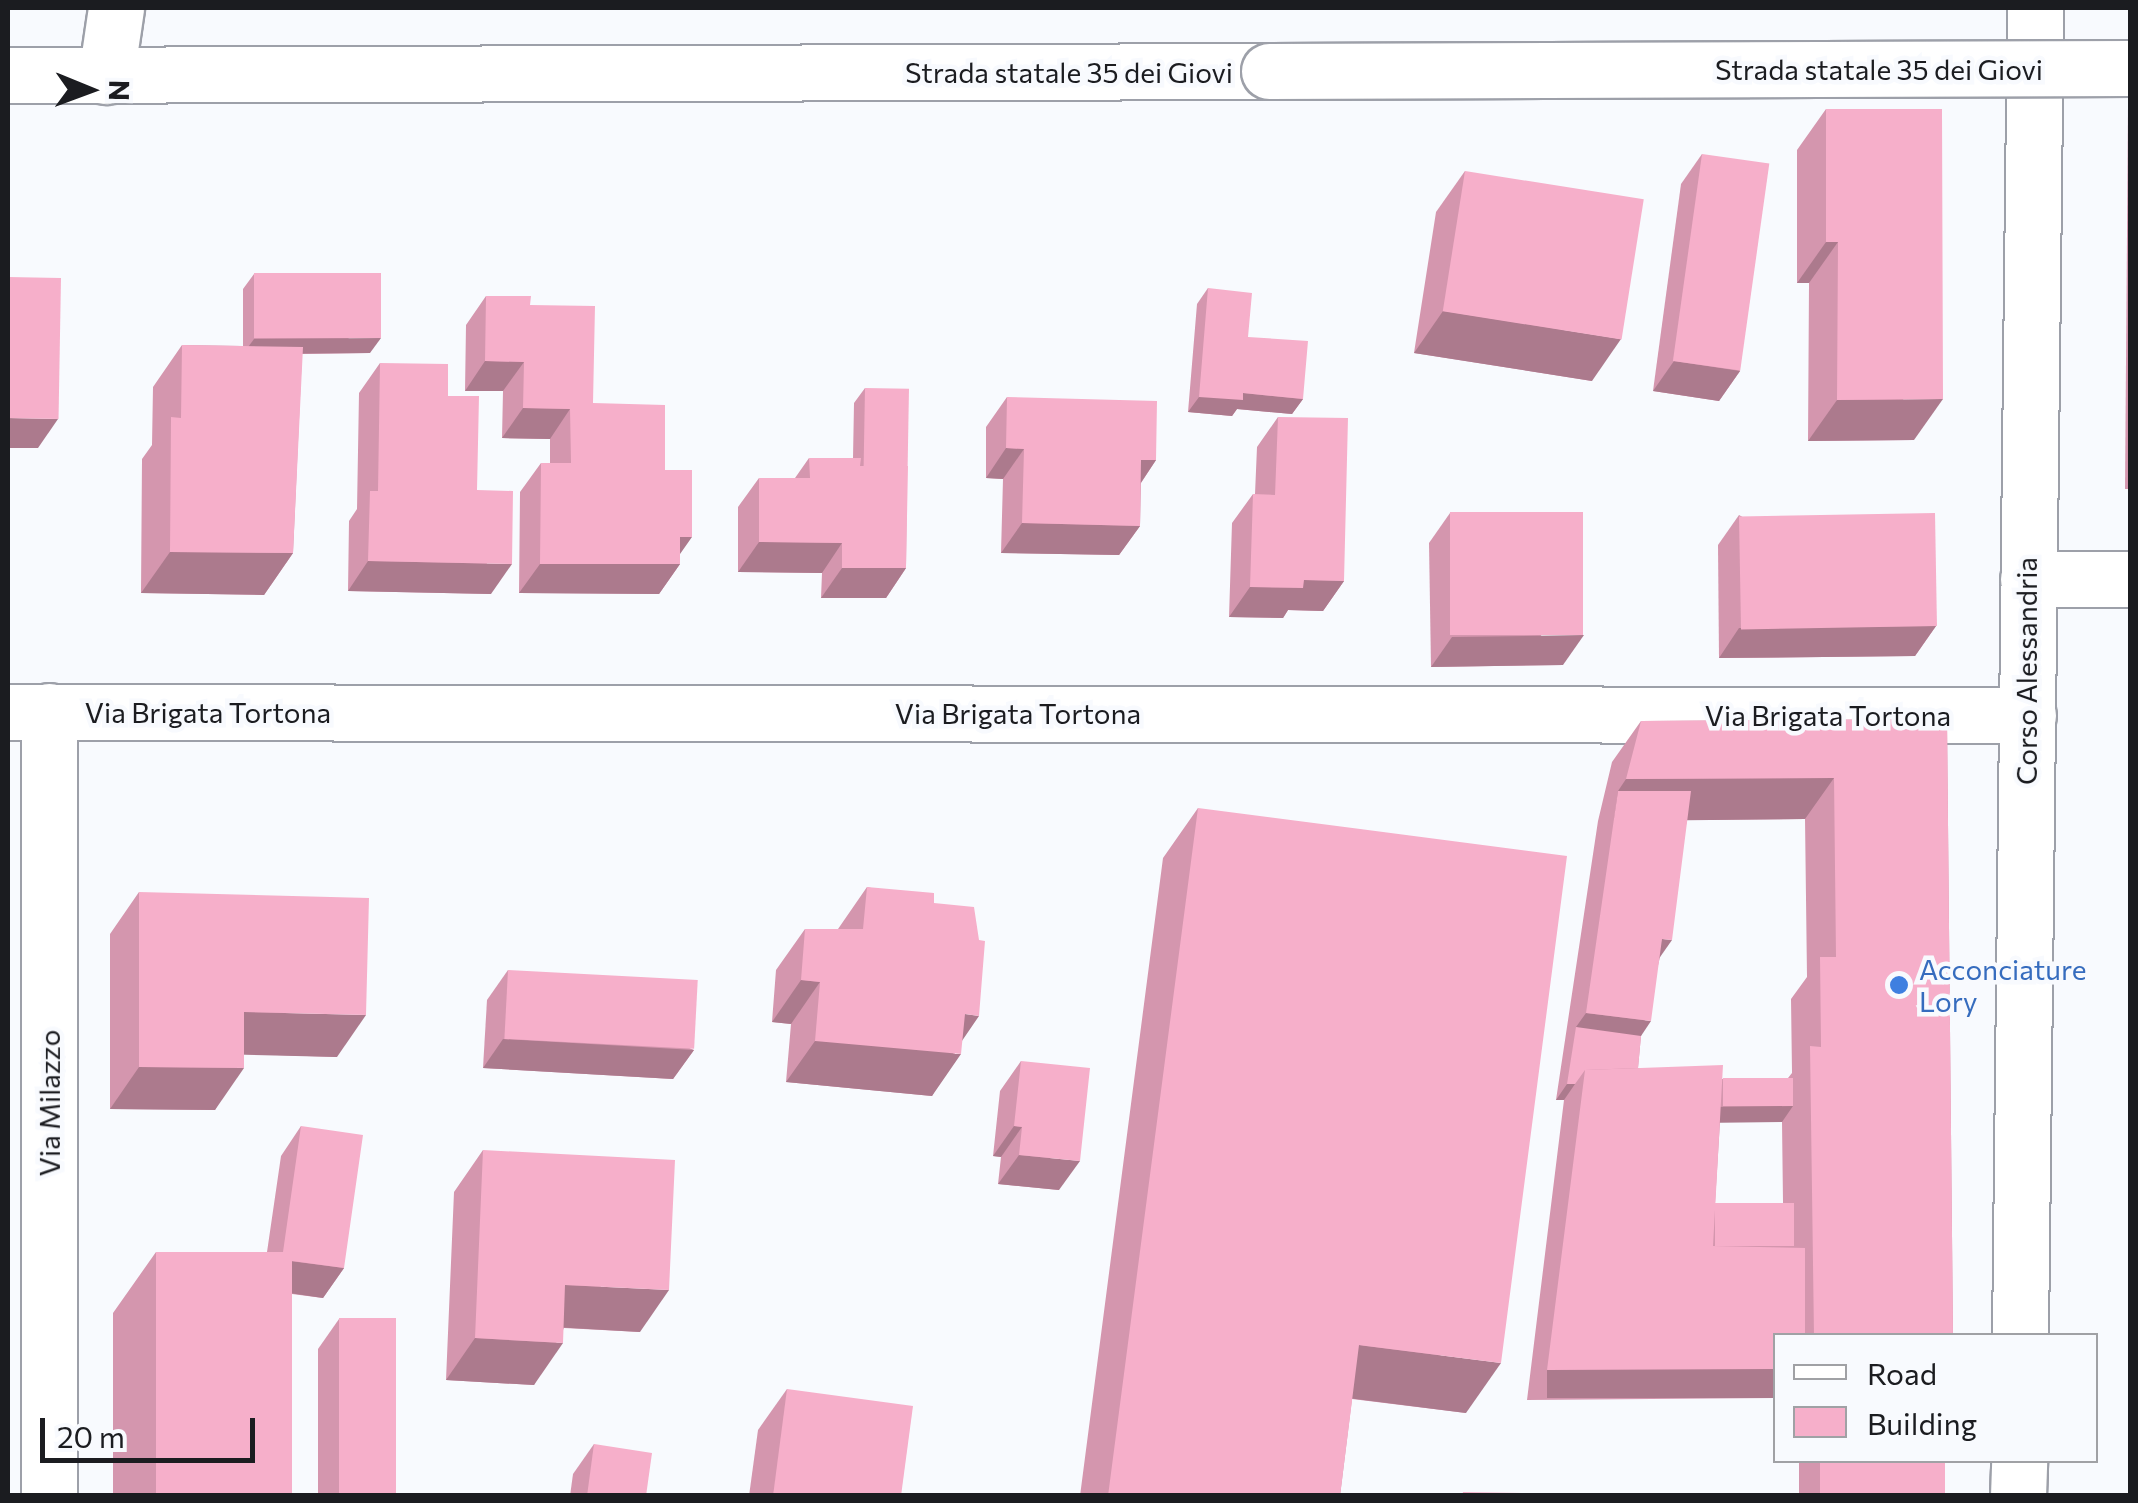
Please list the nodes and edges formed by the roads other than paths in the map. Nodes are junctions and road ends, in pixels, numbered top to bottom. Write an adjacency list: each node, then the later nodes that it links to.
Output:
1 (116, 8): 5 (street)
2 (2035, 8): 6 (street, Corso Alessandria)
3 (2130, 68): 5 (street, Strada statale 35 dei Giovi, bridge)
4 (8, 75): 5 (street, Strada statale 35 dei Giovi)
5 (106, 76)
6 (2028, 579): 7 (street); 9 (street, Corso Alessandria)
7 (2130, 579)
8 (28, 712): 9 (street, Via Brigata Tortona); 12 (street, Via Milazzo)
9 (2028, 716): 10 (street, Corso Alessandria)
10 (2020, 1333)
11 (2019, 1463): 13 (street)
12 (49, 1496)
13 (2018, 1496)

